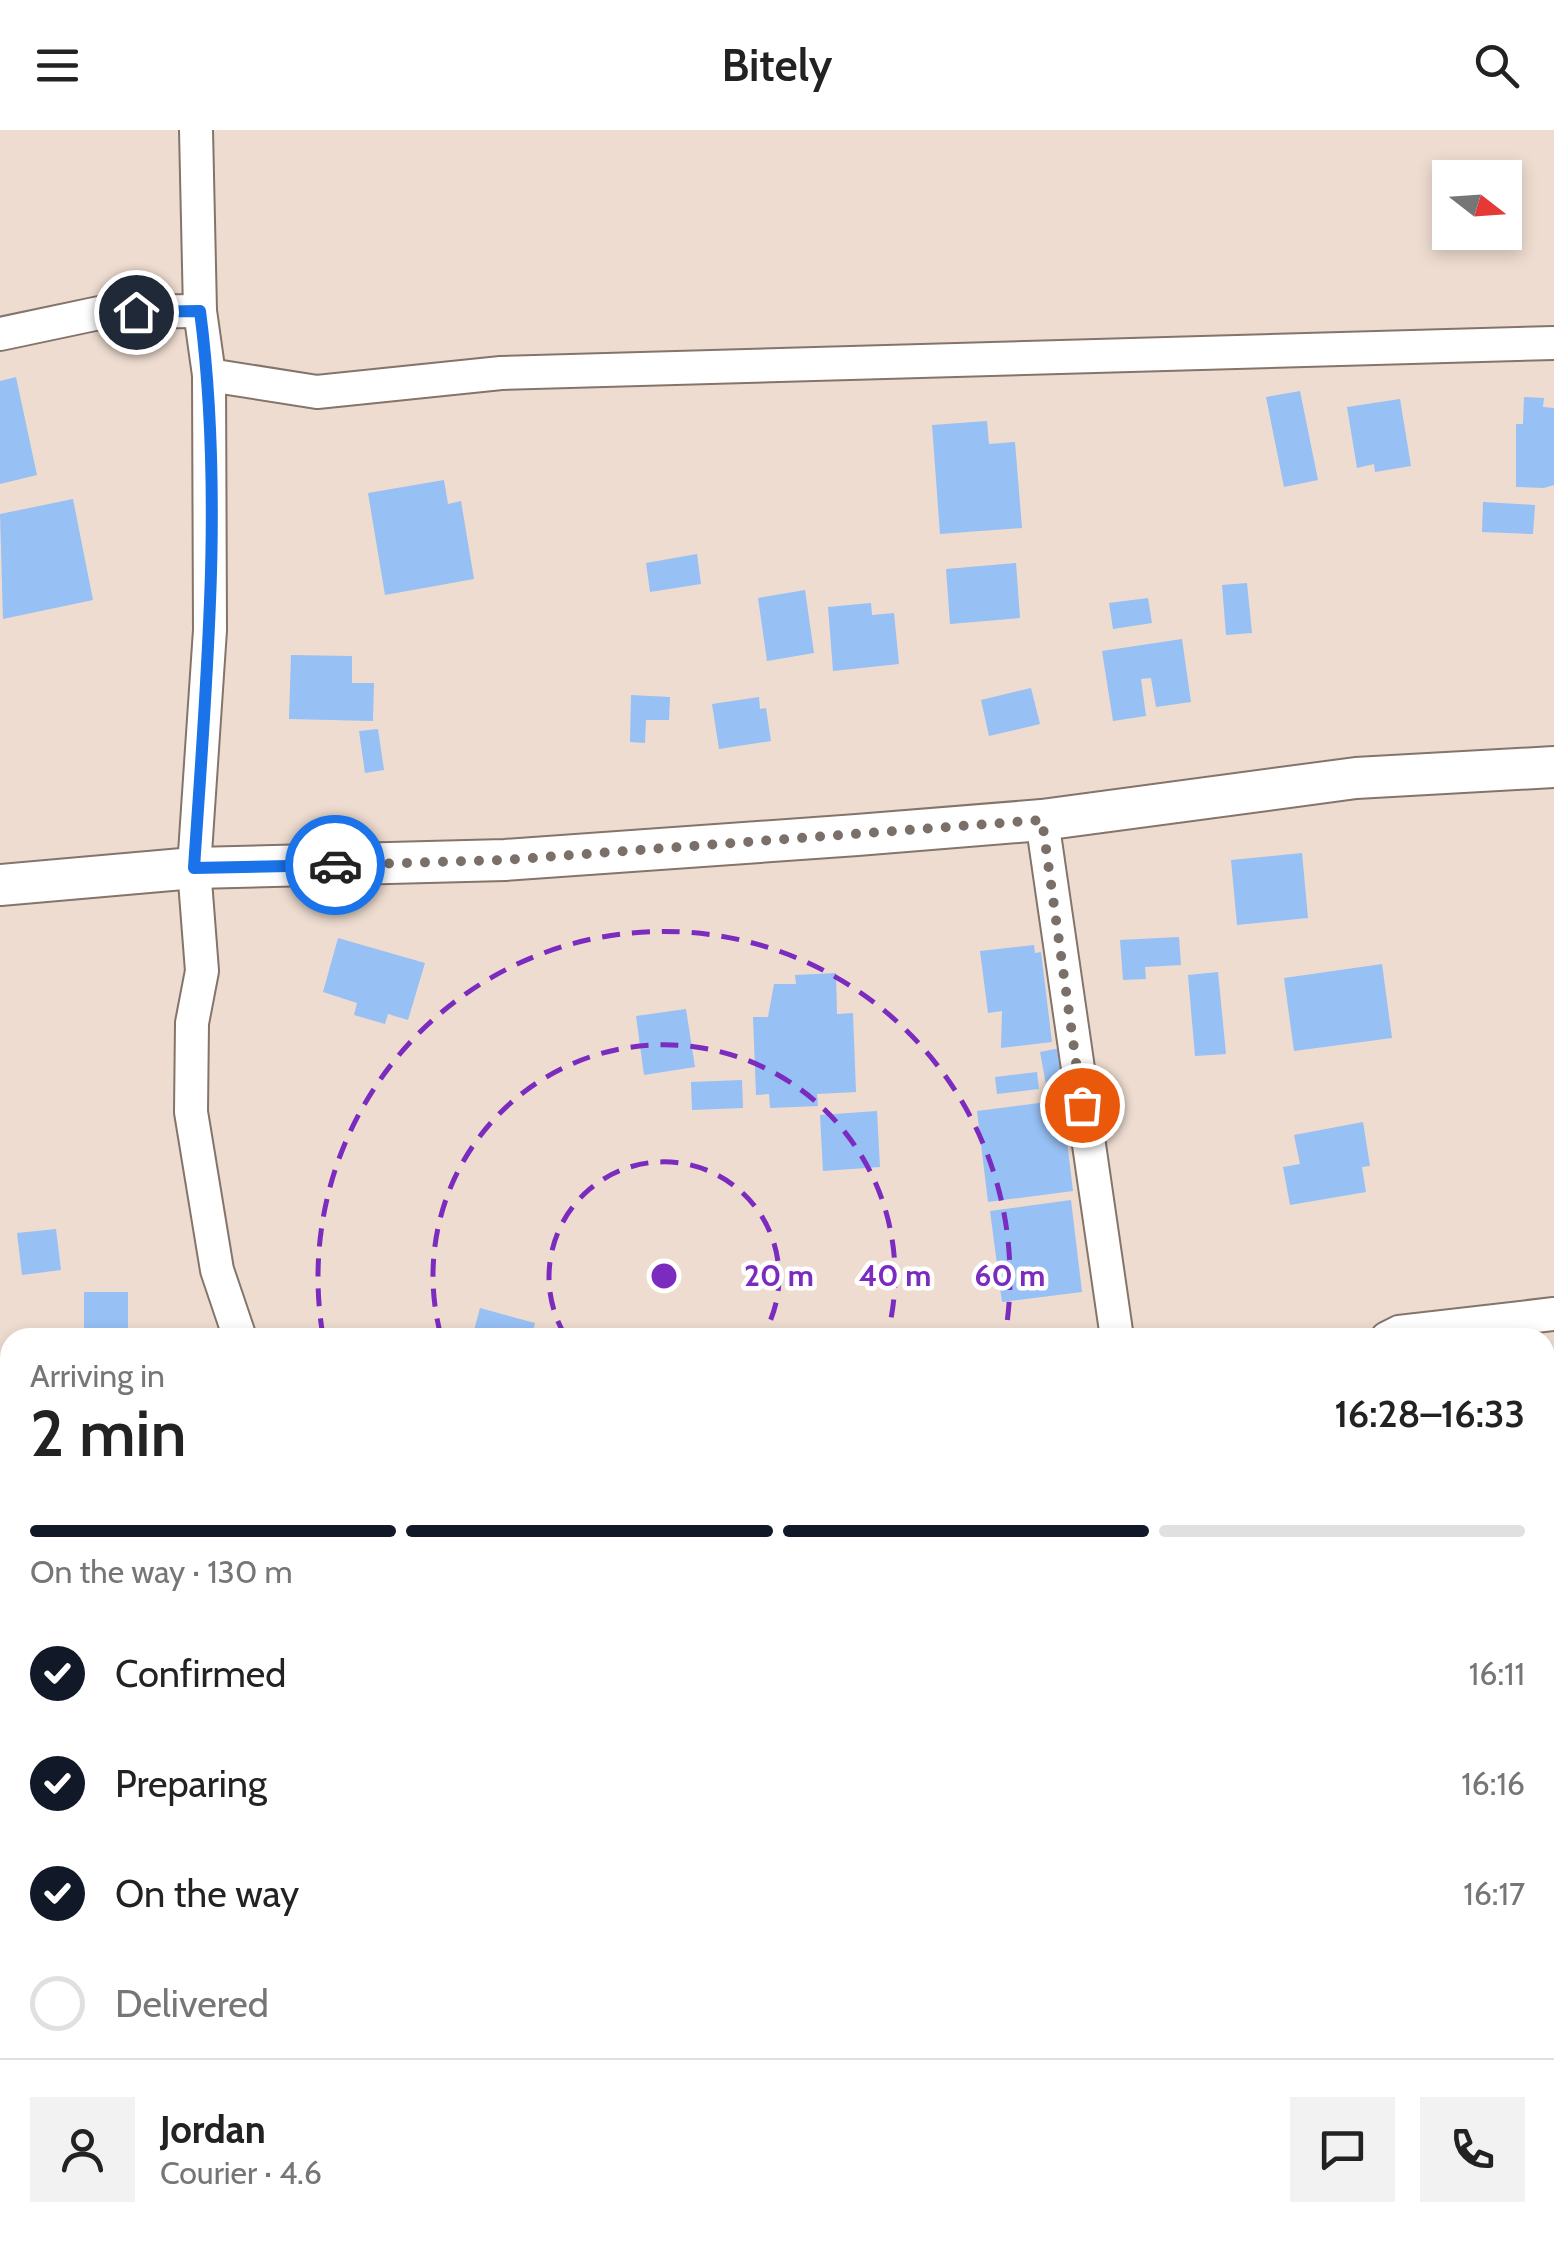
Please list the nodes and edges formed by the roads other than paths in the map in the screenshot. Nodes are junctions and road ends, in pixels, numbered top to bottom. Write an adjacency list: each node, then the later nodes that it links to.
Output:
1 (196, 130): 2 (street)
2 (200, 311): 3 (street); 5 (street)
3 (0, 334)
4 (1554, 343): 5 (street)
5 (208, 375): 8 (street)
6 (1554, 766): 7 (street)
7 (1042, 820): 8 (street); 12 (street)
8 (194, 868): 9 (street); 11 (street)
9 (0, 885)
10 (1554, 1314): 13 (street)
11 (237, 1328)
12 (1115, 1328)
13 (1433, 1328)

